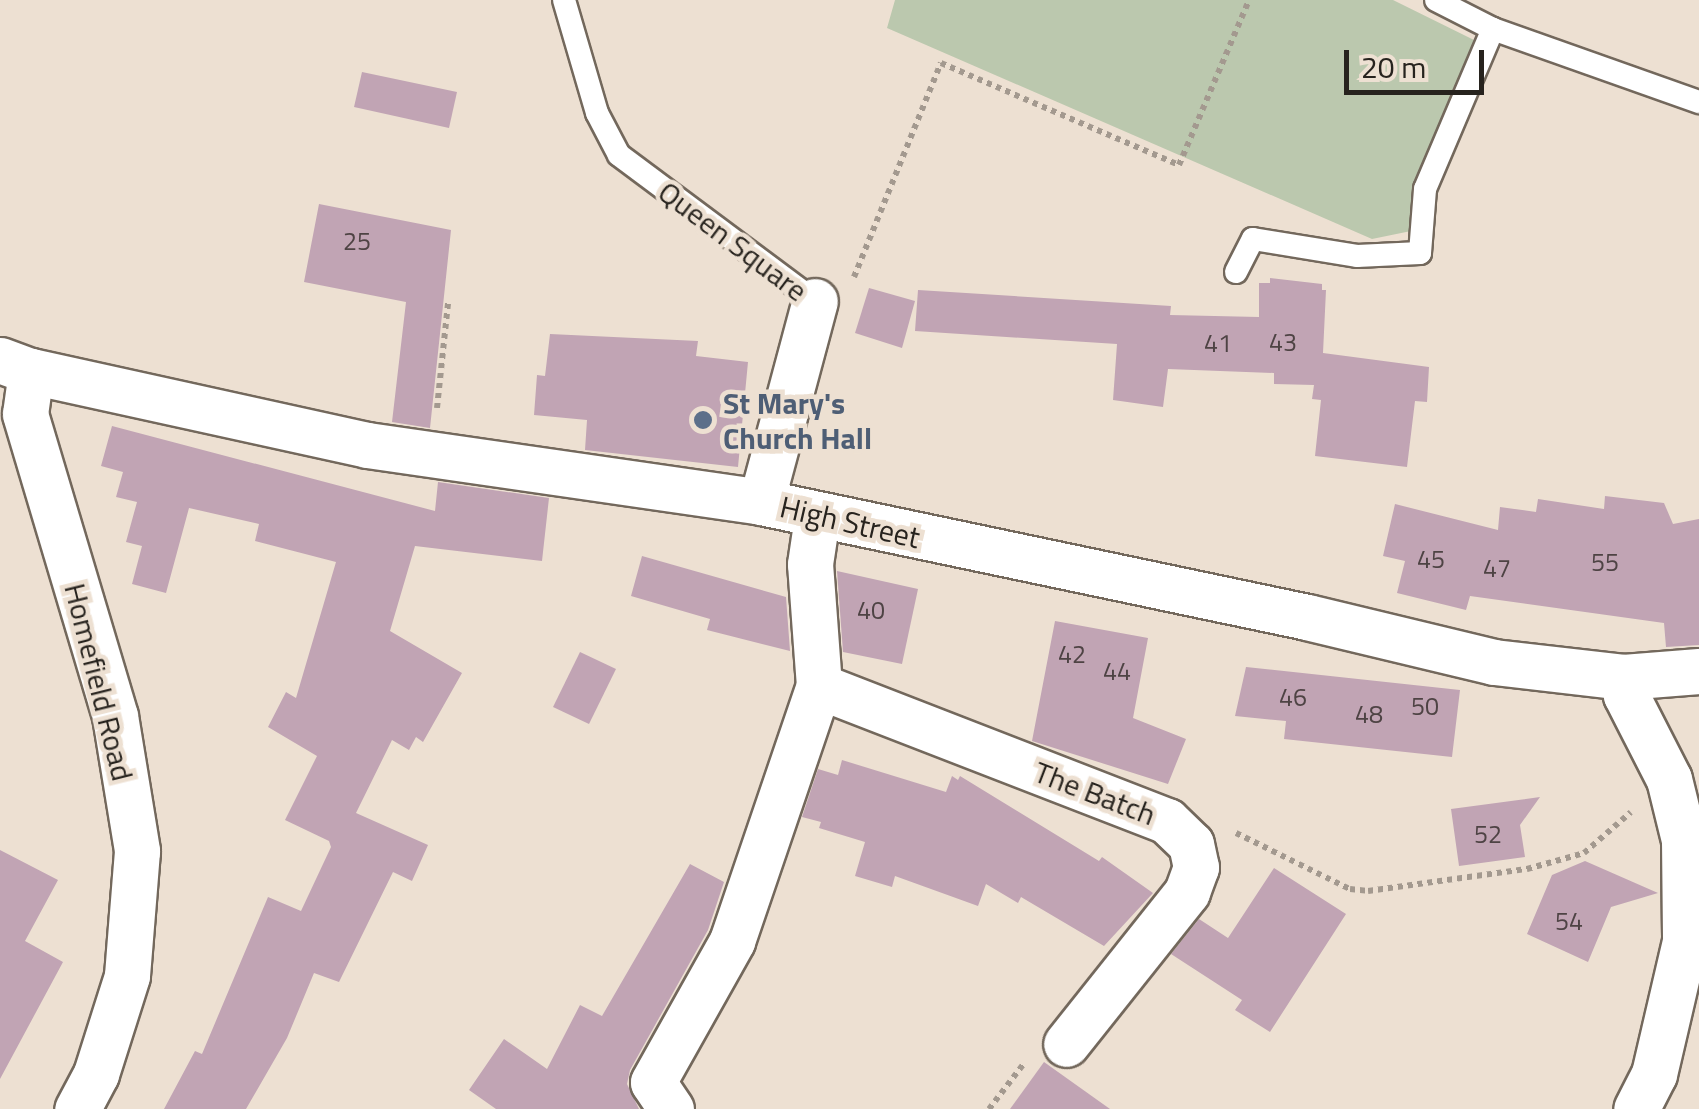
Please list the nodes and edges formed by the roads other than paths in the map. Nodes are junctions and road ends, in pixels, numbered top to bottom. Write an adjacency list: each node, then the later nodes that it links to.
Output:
1 (564, 0): 6 (lane, Queen Square)
2 (1436, 0): 3 (lane)
3 (1493, 29): 4 (lane); 5 (lane)
4 (1699, 102)
5 (1236, 272)
6 (834, 290): 8 (street, Queen Square)
7 (15, 365): 8 (street, High Street); 14 (street, Homefield Road)
8 (761, 502): 9 (street, High Street)
9 (818, 517): 11 (street, High Street); 12 (street)
10 (1699, 671): 11 (street, High Street)
11 (1623, 677): 16 (street)
12 (819, 686): 13 (street, The Batch); 15 (street)
13 (1066, 1044)
14 (77, 1109)
15 (671, 1109)
16 (1636, 1109)

